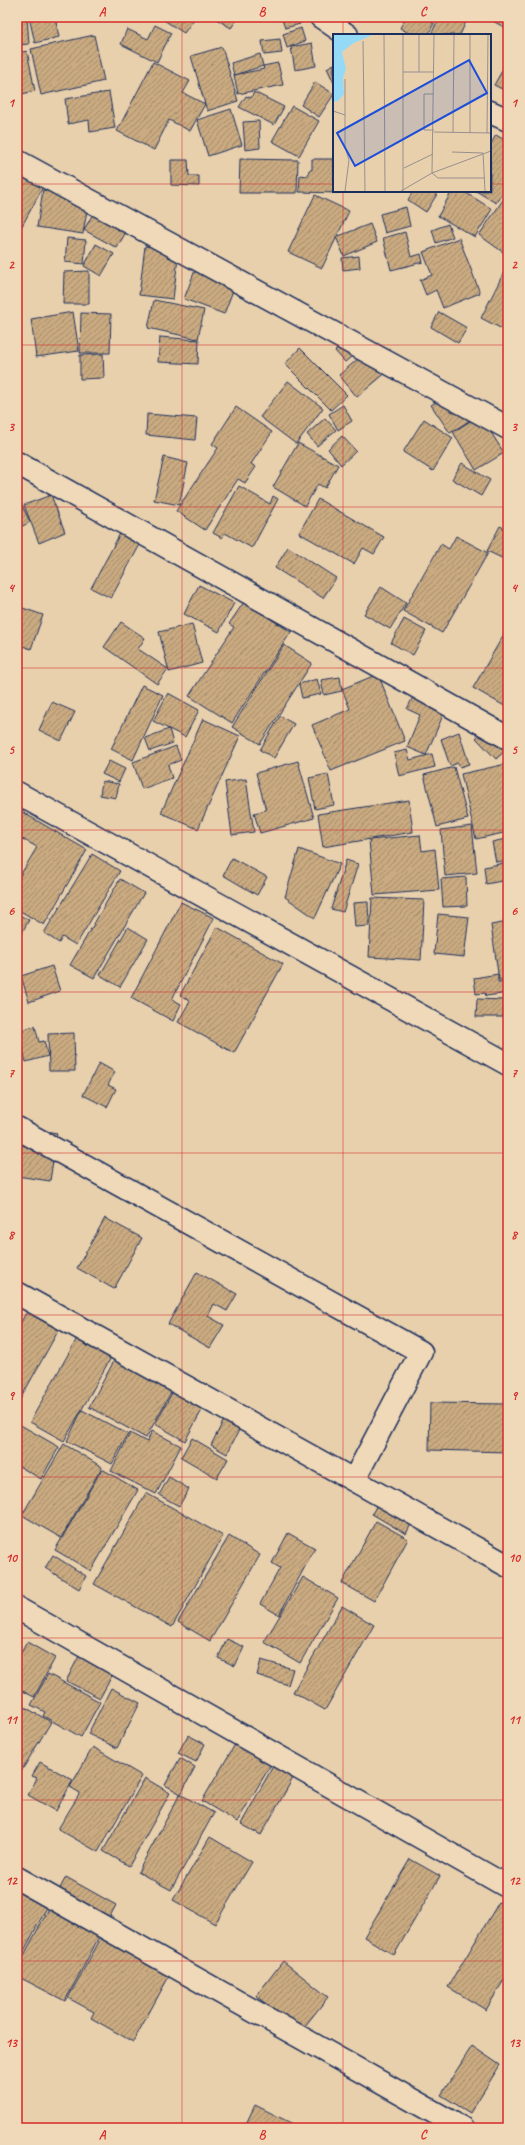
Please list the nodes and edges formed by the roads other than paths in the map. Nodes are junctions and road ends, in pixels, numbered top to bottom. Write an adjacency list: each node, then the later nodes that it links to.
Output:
1 (321, 17): 2 (street)
2 (346, 34)
3 (491, 112): 4 (street)
4 (508, 120)
5 (17, 160): 6 (street)
6 (508, 428)
7 (17, 463): 8 (street)
8 (508, 738)
9 (17, 793): 10 (street)
10 (508, 1064)
11 (17, 1128): 13 (street)
12 (17, 1293): 13 (street)
13 (354, 1480): 14 (street)
14 (508, 1566)
15 (17, 1608): 17 (street)
16 (17, 1878): 18 (street)
17 (508, 1887)
18 (462, 2128)

